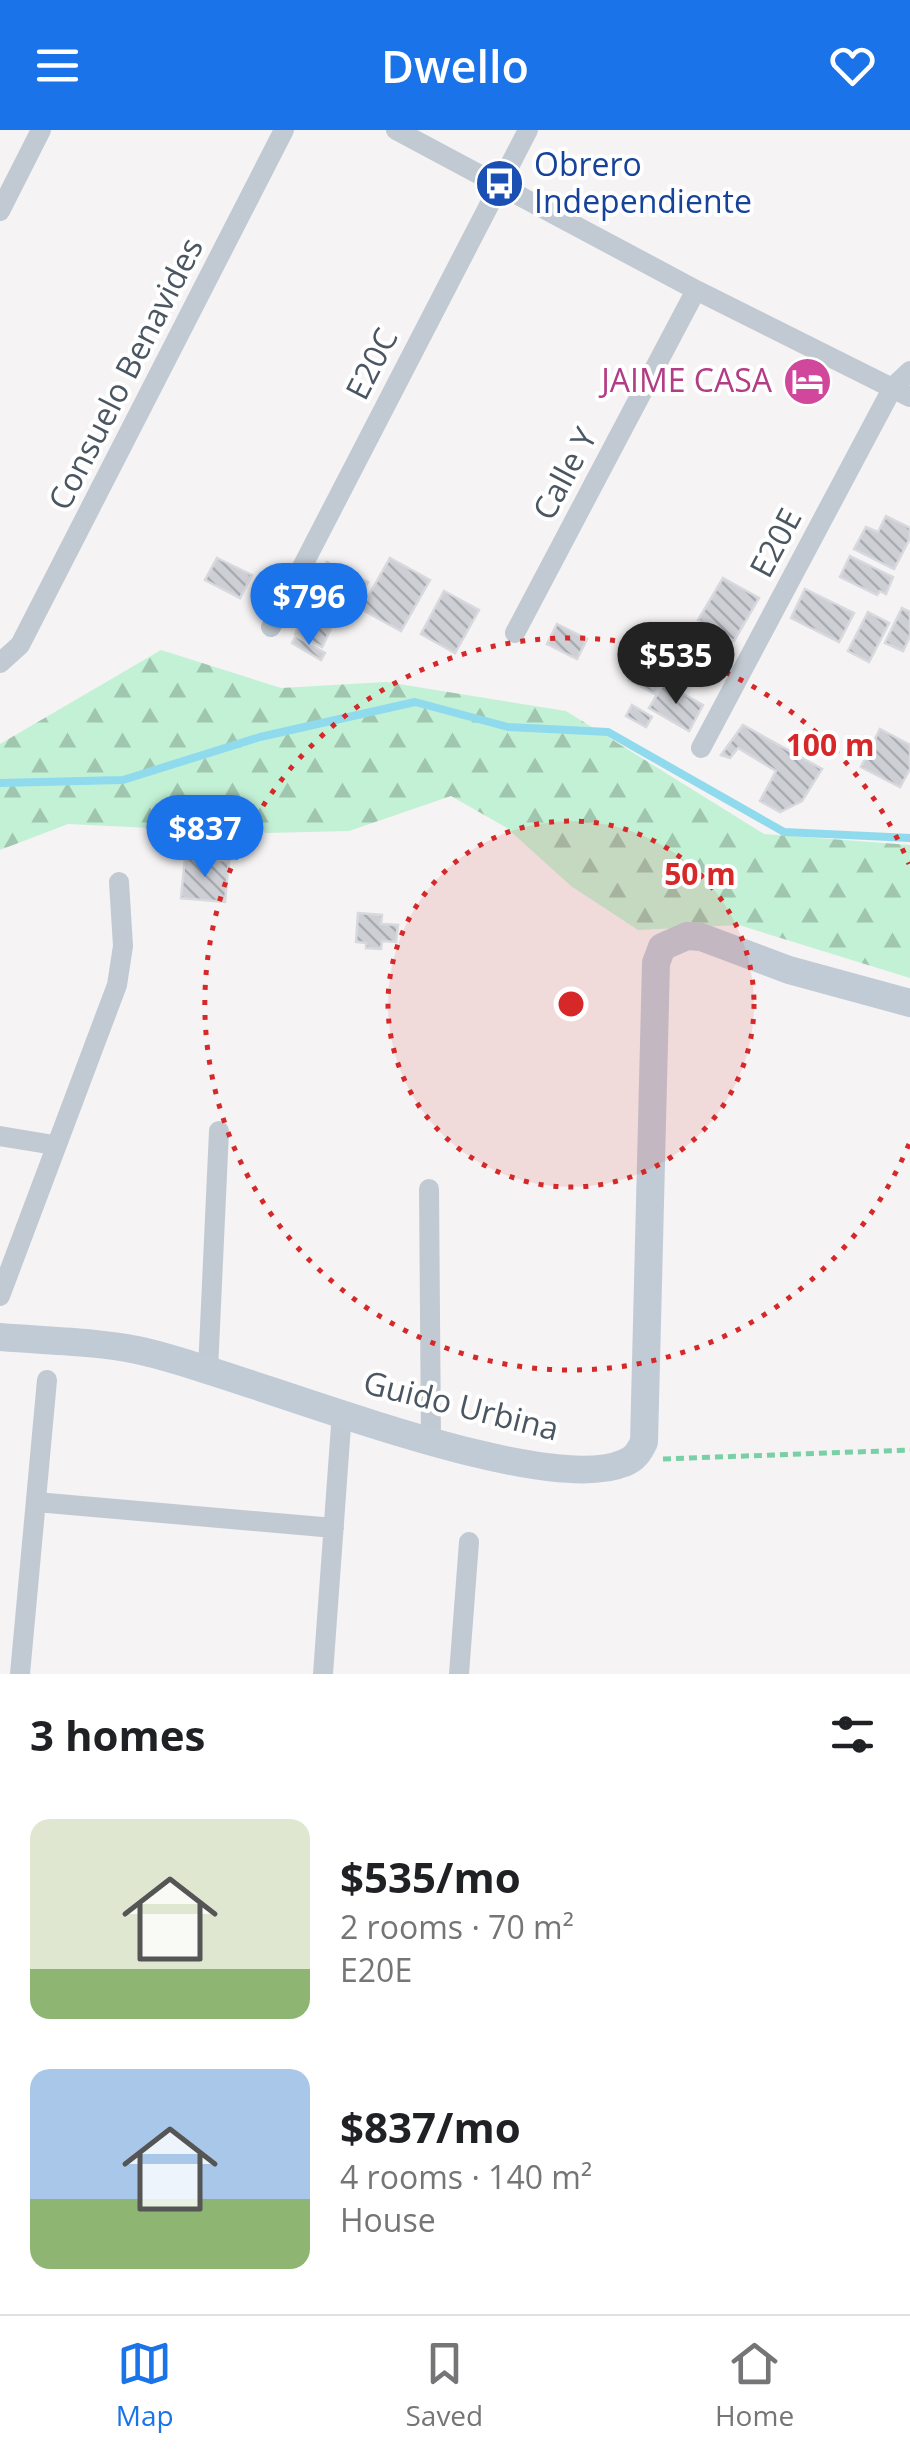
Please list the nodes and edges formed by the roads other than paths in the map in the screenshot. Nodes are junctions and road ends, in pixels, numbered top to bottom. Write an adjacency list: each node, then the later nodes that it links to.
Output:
1 (41, 130): 6 (street)
2 (284, 130): 12 (street, Consuelo Benavides)
3 (396, 130): 5 (street)
4 (528, 130): 5 (street, E20C)
5 (499, 183): 7 (street); 10 (street, E20C)
6 (0, 211)
7 (696, 290): 9 (street); 11 (street, Calle Y)
8 (910, 370): 9 (street, E20E)
9 (902, 392): 13 (street, E20E)
10 (271, 626)
11 (515, 633)
12 (0, 662)
13 (702, 748)
14 (119, 882): 18 (street)
15 (910, 1003): 25 (street, Guido Urbina)
16 (218, 1131): 22 (street)
17 (0, 1136): 18 (street)
18 (54, 1145): 20 (street)
19 (429, 1189): 25 (street)
20 (0, 1296)
21 (0, 1338): 22 (street, Guido Urbina)
22 (208, 1370): 24 (street, Guido Urbina)
23 (47, 1380): 26 (street)
24 (342, 1412): 25 (street, Guido Urbina); 27 (street)
25 (431, 1441)
26 (36, 1502): 27 (street); 29 (street)
27 (334, 1528): 30 (street)
28 (468, 1542): 31 (street)
29 (20, 1674)
30 (322, 1674)
31 (458, 1674)

